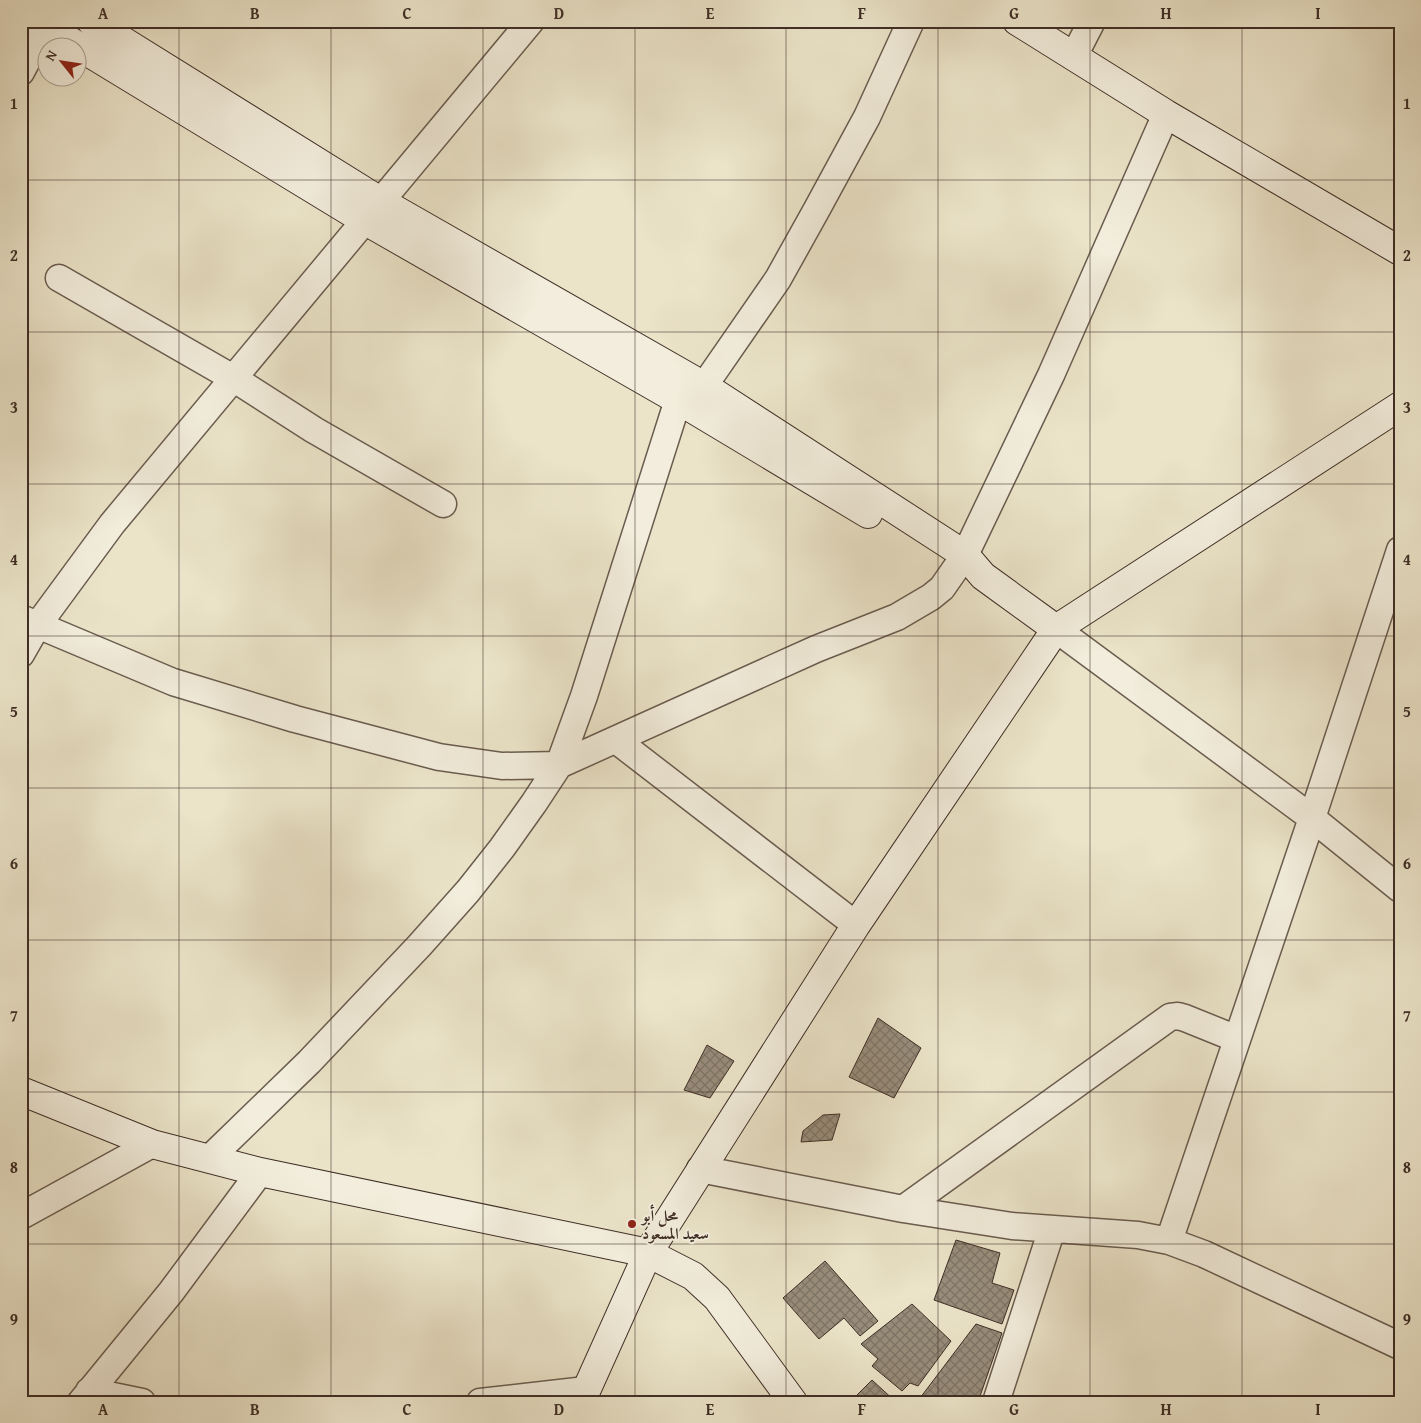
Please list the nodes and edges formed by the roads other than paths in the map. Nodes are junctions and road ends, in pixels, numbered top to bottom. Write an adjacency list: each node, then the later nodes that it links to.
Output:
1 (91, 21): 10 (street)
2 (911, 21): 14 (street)
3 (1017, 21): 7 (street)
4 (1092, 21): 7 (street)
5 (43, 23): 8 (street); 10 (street)
6 (523, 24): 10 (street)
7 (1074, 56): 9 (street)
8 (21, 72)
9 (1166, 114): 11 (street); 19 (street)
10 (372, 210): 13 (street); 14 (street); 15 (street)
11 (1400, 251)
12 (59, 278): 13 (street)
13 (233, 378): 17 (street); 20 (street)
14 (704, 386): 19 (street)
15 (678, 400): 19 (street); 24 (street)
16 (1400, 406): 21 (street)
17 (443, 504)
18 (1399, 558): 25 (street)
19 (961, 562): 21 (street); 23 (street)
20 (29, 622): 22 (street); 24 (street)
21 (1056, 630): 25 (street); 27 (street)
22 (21, 654)
23 (616, 740): 24 (street); 27 (street)
24 (559, 765): 31 (street)
25 (1312, 818): 26 (street); 28 (street)
26 (1400, 889)
27 (856, 925): 32 (street)
28 (1237, 1039): 34 (street); 37 (street)
29 (21, 1091): 30 (street)
30 (152, 1144): 31 (street); 35 (street)
31 (209, 1159): 33 (street)
32 (700, 1169): 34 (street); 38 (street)
33 (260, 1172): 38 (street); 41 (street)
34 (903, 1209): 36 (street)
35 (21, 1216)
36 (1052, 1229): 37 (street); 45 (street)
37 (1169, 1241): 39 (street)
38 (648, 1254): 40 (street); 44 (street)
39 (1400, 1346)
40 (584, 1396): 43 (street)
41 (85, 1397): 42 (street)
42 (142, 1402)
43 (480, 1402)
44 (793, 1402)
45 (996, 1402)

